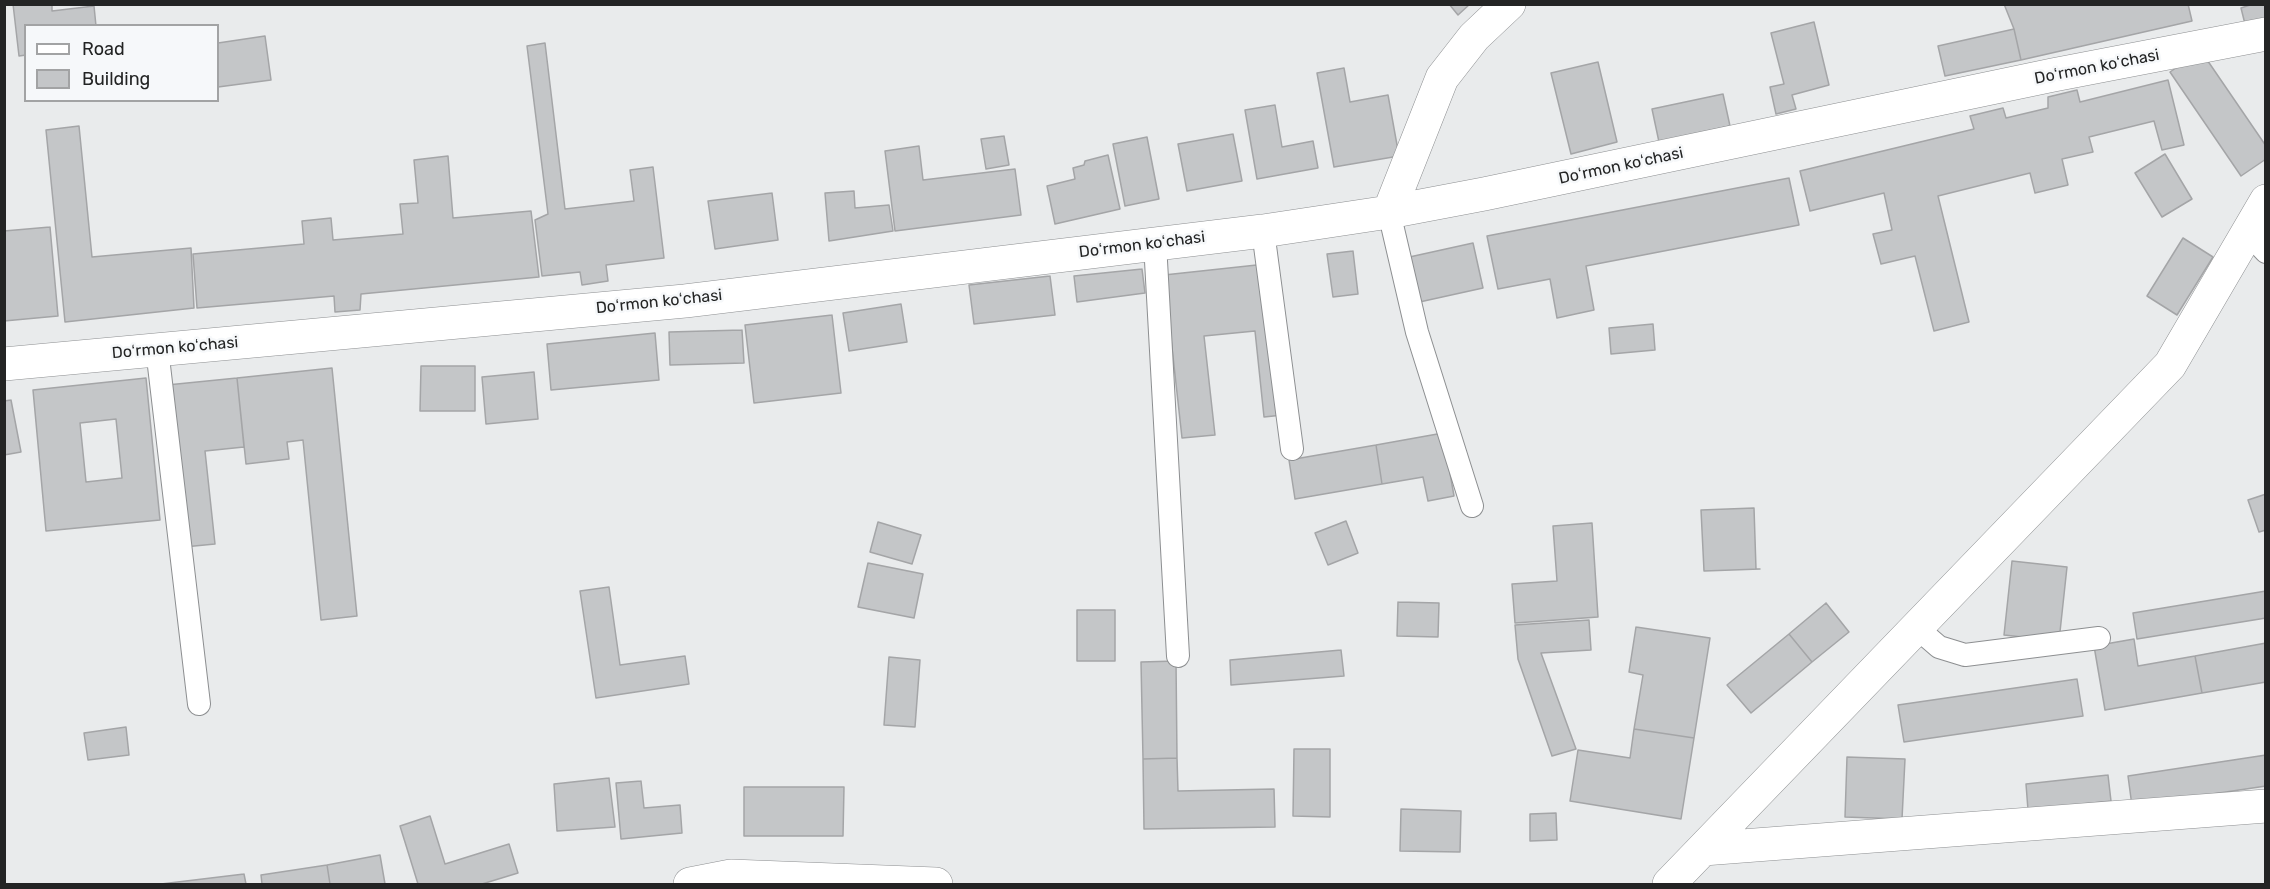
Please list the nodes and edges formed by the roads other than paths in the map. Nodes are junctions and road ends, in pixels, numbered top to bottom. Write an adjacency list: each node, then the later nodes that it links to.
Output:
1 (1509, 4): 4 (street)
2 (2265, 34): 4 (street, Doʻrmon koʻchasi)
3 (2265, 201): 6 (street)
4 (1389, 212): 5 (street, Doʻrmon koʻchasi); 11 (lane)
5 (1263, 231): 7 (street, Doʻrmon koʻchasi); 10 (lane)
6 (2256, 242): 12 (street)
7 (1155, 243): 8 (street, Doʻrmon koʻchasi); 14 (lane)
8 (157, 349): 9 (street, Doʻrmon koʻchasi); 15 (lane)
9 (4, 364)
10 (1292, 449)
11 (1472, 506)
12 (1917, 628): 13 (lane); 17 (street)
13 (2100, 638)
14 (1178, 656)
15 (199, 704)
16 (2265, 806): 17 (street)
17 (1703, 849): 20 (street)
18 (690, 885): 19 (street)
19 (936, 885)
20 (1668, 885)

